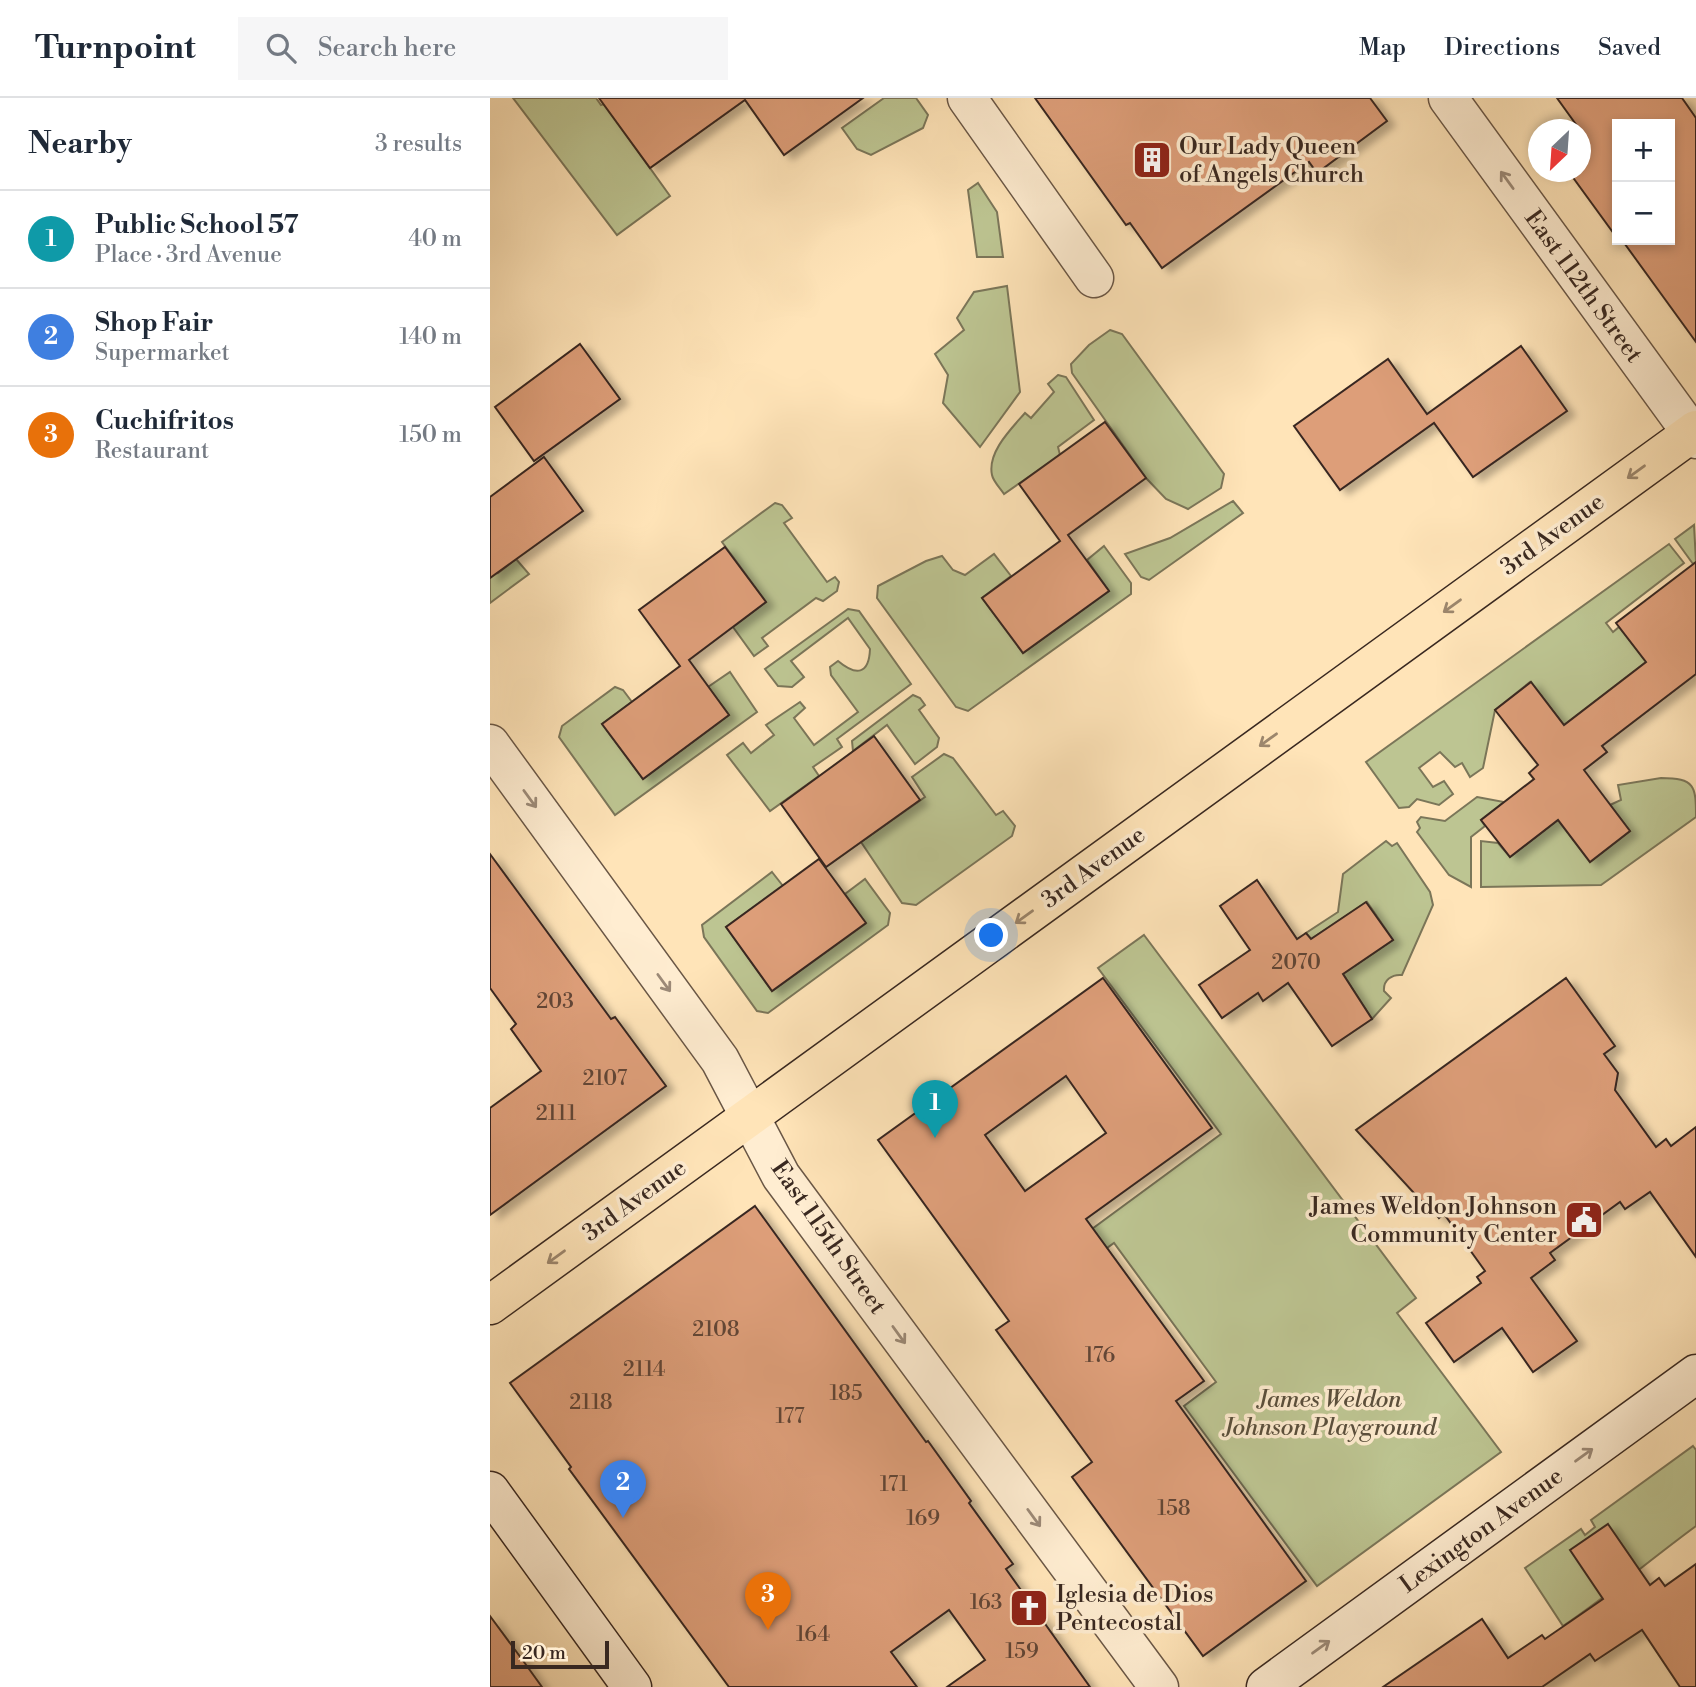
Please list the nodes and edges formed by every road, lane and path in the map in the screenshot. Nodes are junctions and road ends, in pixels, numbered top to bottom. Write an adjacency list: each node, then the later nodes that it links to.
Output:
1 (967, 98): 3 (street)
2 (1448, 98): 4 (street, East 112th Street, one-way to 2)
3 (1094, 278)
4 (1694, 434): 6 (main road, 3rd Avenue, one-way to 6)
5 (490, 744): 6 (street, East 115th Street, one-way to 6)
6 (751, 1117): 7 (main road, 3rd Avenue, one-way to 7); 11 (street, East 115th Street, one-way to 11)
7 (490, 1305)
8 (1696, 1374): 12 (street, Lexington Avenue, one-way to 8)
9 (490, 1491): 10 (street)
10 (632, 1687)
11 (1159, 1687)
12 (1266, 1687)

